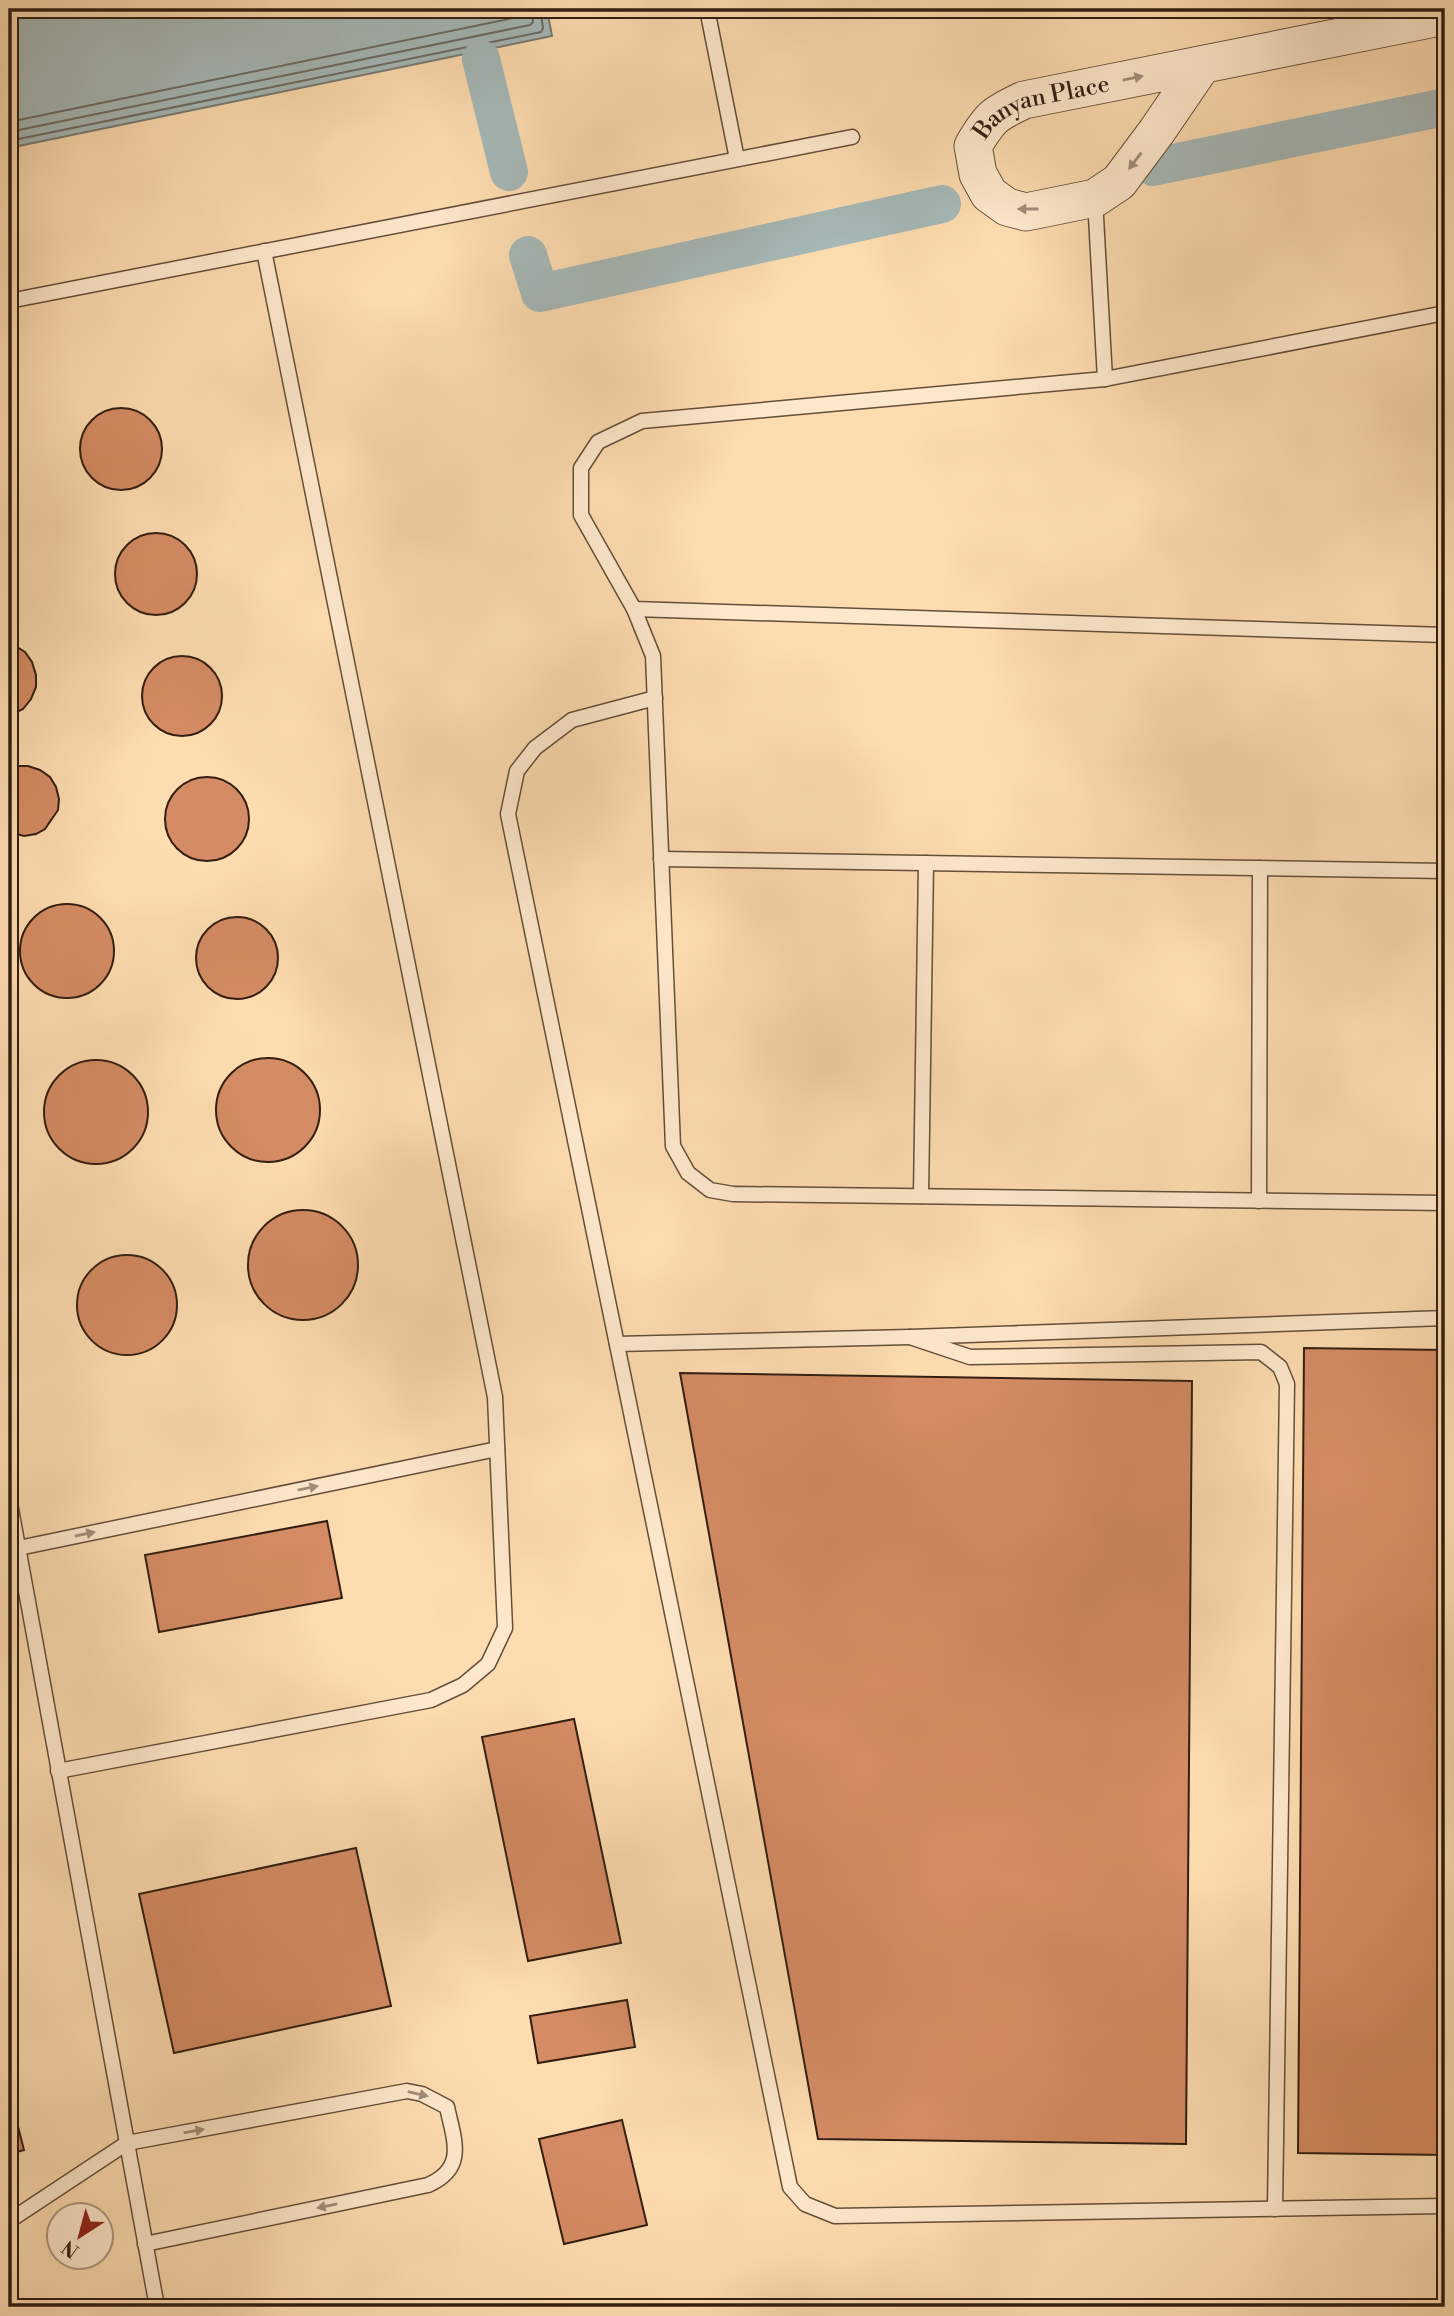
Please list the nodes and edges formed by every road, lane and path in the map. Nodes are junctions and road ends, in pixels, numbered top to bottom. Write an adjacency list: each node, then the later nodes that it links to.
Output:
1 (707, 9): 5 (lane)
2 (1445, 16): 3 (street, Banyan Place)
3 (1202, 65): 6 (street, Banyan Place, one-way to 6); 6 (street, Banyan Place, one-way to 3)
4 (852, 136): 5 (lane)
5 (737, 159): 7 (lane)
6 (1095, 198): 10 (lane)
7 (264, 251): 8 (lane); 24 (lane)
8 (9, 301)
9 (1445, 313): 10 (lane)
10 (1105, 379): 11 (lane)
11 (634, 609): 12 (lane); 13 (lane)
12 (1445, 635)
13 (655, 698): 14 (lane); 23 (lane)
14 (661, 859): 15 (lane); 18 (lane)
15 (926, 863): 16 (lane); 18 (lane)
16 (1260, 868): 17 (lane); 19 (lane)
17 (1445, 871)
18 (921, 1196): 19 (lane)
19 (1259, 1201): 20 (lane)
20 (1445, 1203)
21 (1445, 1318): 22 (lane)
22 (910, 1337): 23 (lane); 30 (lane)
23 (617, 1344): 30 (lane)
24 (497, 1449): 26 (lane, one-way to 24); 27 (lane)
25 (9, 1498): 26 (lane)
26 (13, 1549): 27 (lane)
27 (58, 1771): 28 (lane)
28 (127, 2143): 31 (lane); 32 (lane); 32 (lane, one-way to 32)
29 (1445, 2206): 30 (lane)
30 (1275, 2209)
31 (9, 2221)
32 (145, 2244): 33 (lane)
33 (157, 2307)

